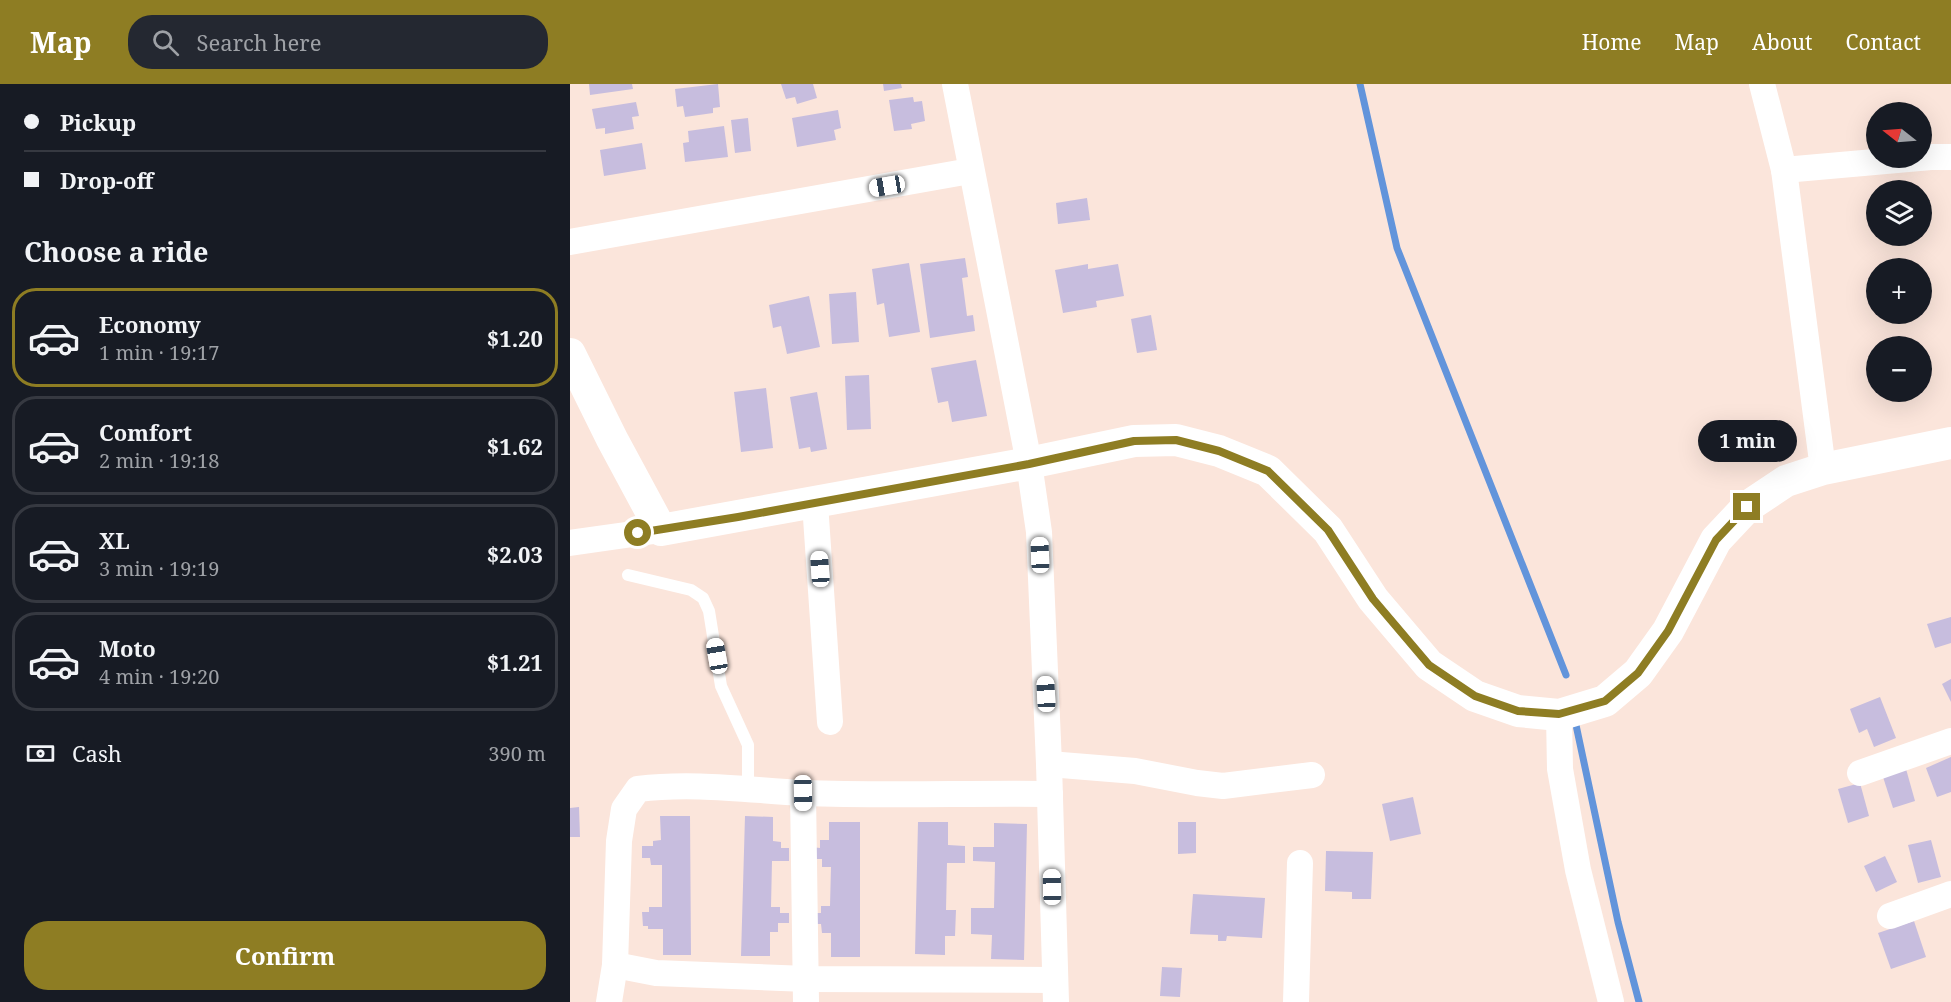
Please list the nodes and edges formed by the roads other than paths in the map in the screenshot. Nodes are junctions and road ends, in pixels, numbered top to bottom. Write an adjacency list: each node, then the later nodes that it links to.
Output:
1 (955, 84): 5 (street)
2 (1762, 84): 4 (street)
3 (1951, 157): 4 (street)
4 (1784, 170): 10 (street)
5 (970, 171): 6 (street); 9 (street)
6 (570, 242)
7 (570, 354): 12 (street)
8 (1951, 443): 10 (street)
9 (1029, 464): 11 (street); 15 (street); 18 (street)
10 (1823, 469): 15 (street)
11 (815, 503): 12 (street); 16 (street)
12 (661, 530): 13 (street)
13 (570, 543)
14 (628, 575): 21 (lane)
15 (1559, 714): 32 (street)
16 (830, 722)
17 (1951, 741): 19 (street)
18 (1049, 764): 20 (street); 23 (street)
19 (1860, 773)
20 (1312, 775)
21 (748, 788): 22 (street); 27 (street)
22 (803, 793): 23 (street); 28 (street)
23 (1050, 794): 29 (street)
24 (1300, 863): 31 (street)
25 (1951, 894): 26 (street)
26 (1890, 916)
27 (615, 965): 28 (street); 30 (street)
28 (806, 991): 29 (street)
29 (1055, 991)
30 (609, 1002)
31 (1296, 1002)
32 (1611, 1002)

